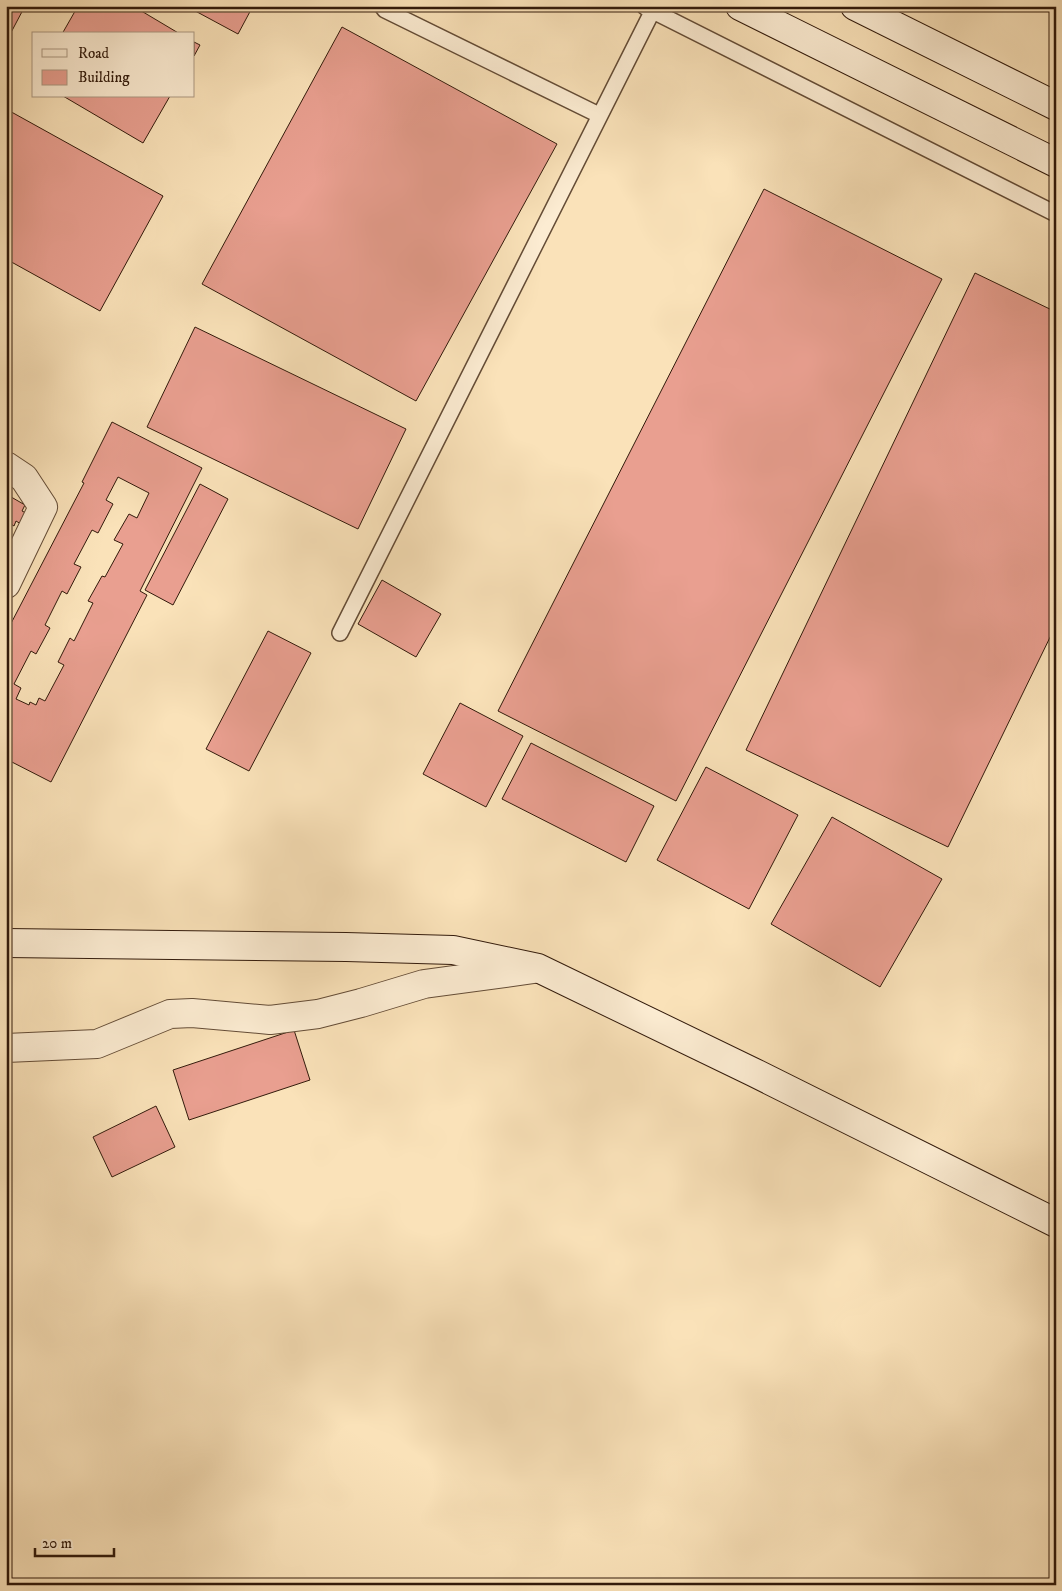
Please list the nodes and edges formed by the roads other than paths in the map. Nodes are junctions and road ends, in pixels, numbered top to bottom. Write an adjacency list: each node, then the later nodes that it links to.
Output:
1 (382, 6): 6 (lane)
2 (740, 6): 7 (street)
3 (856, 6): 5 (street)
4 (650, 8): 6 (lane); 8 (lane)
5 (1056, 106)
6 (599, 115): 11 (lane)
7 (1056, 163)
8 (1056, 214)
9 (6, 466): 10 (street)
10 (7, 582)
11 (340, 633)
12 (6, 944): 13 (street)
13 (538, 968): 14 (street); 15 (street)
14 (6, 1048)
15 (1056, 1223)

